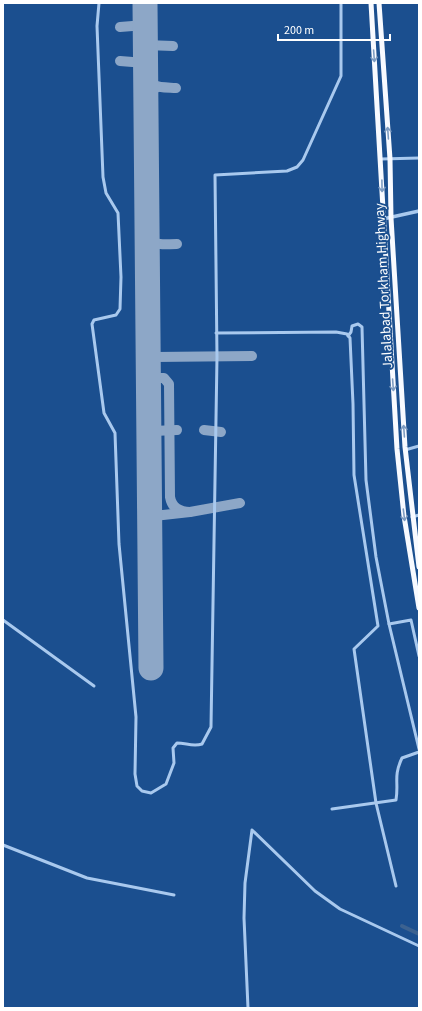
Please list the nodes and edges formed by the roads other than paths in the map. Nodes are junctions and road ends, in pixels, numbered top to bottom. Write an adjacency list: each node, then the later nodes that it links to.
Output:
1 (99, 3): 11 (street)
2 (341, 3): 11 (street)
3 (371, 3): 6 (highway, one-way to 6)
4 (379, 3): 7 (highway, Jalalabad Torkham Highway, one-way to 4)
5 (419, 158): 7 (street)
6 (381, 159): 7 (street); 10 (highway, one-way to 10)
7 (390, 159): 9 (highway, Jalalabad Torkham Highway)
8 (419, 212): 9 (street)
9 (391, 218): 10 (street); 14 (highway, Jalalabad Torkham Highway, one-way to 9)
10 (382, 219): 19 (highway, one-way to 19)
11 (216, 333): 12 (street)
12 (348, 336): 21 (street); 25 (street)
13 (419, 446): 14 (street)
14 (405, 450): 16 (highway, Jalalabad Torkham Highway)
15 (419, 515): 16 (street)
16 (412, 517): 17 (highway, Jalalabad Torkham Highway)
17 (417, 541): 18 (highway, Jalalabad Torkham Highway)
18 (419, 567)
19 (419, 608)
20 (3, 620): 23 (street)
21 (390, 624): 22 (street); 24 (street)
22 (419, 656)
23 (94, 686)
24 (419, 751): 25 (street)
25 (376, 803): 26 (street); 28 (street)
26 (332, 809)
27 (3, 845): 29 (street)
28 (396, 886)
29 (174, 895)
30 (419, 946): 31 (street)
31 (248, 1008)

